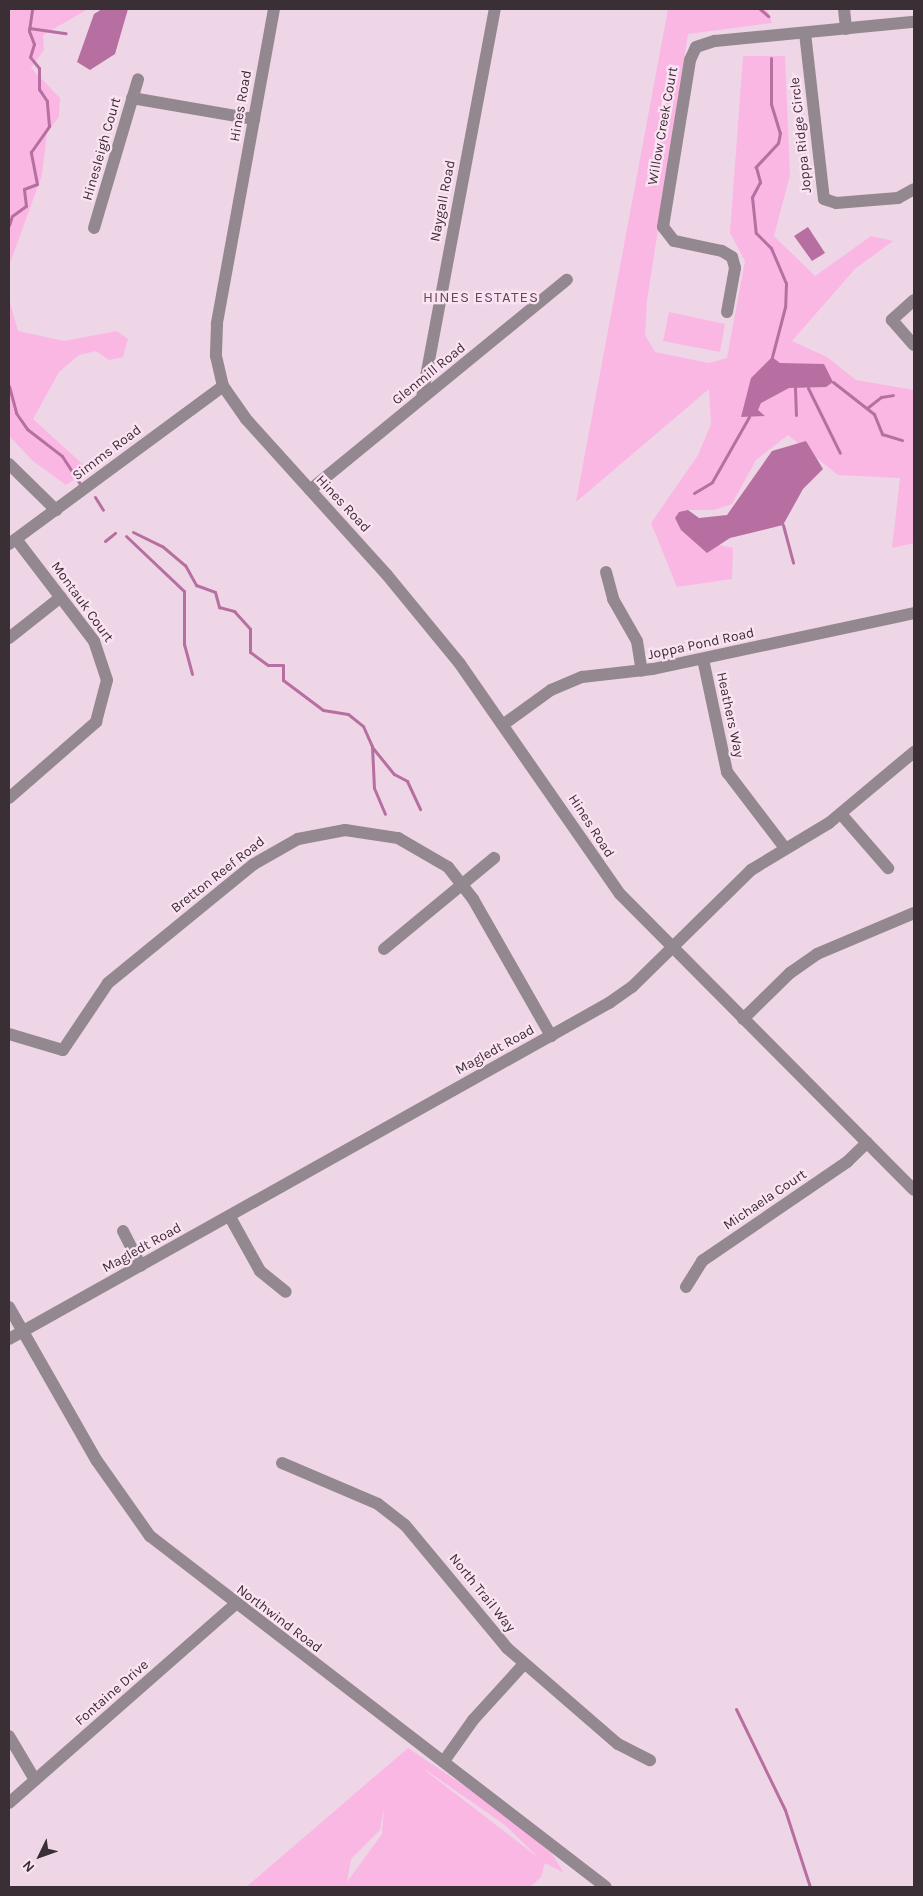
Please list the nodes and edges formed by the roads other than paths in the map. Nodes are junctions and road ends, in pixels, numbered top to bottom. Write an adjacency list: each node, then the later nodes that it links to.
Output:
1 (274, 9): 9 (street, Hines Road)
2 (495, 9): 17 (street, Naygall Road)
3 (844, 9): 5 (street)
4 (914, 22): 5 (street, Willow Creek Court)
5 (846, 29): 6 (street, Willow Creek Court)
6 (805, 33): 10 (street, Joppa Ridge Circle); 14 (street, Willow Creek Court)
7 (138, 79): 8 (street, Hinesleigh Court)
8 (132, 98): 9 (street); 11 (street, Hinesleigh Court)
9 (254, 119): 16 (street, Hines Road)
10 (914, 190)
11 (94, 228)
12 (567, 280): 17 (street, Glenmill Road)
13 (914, 300): 15 (street)
14 (727, 312)
15 (914, 345)
16 (223, 386): 19 (street, Hines Road); 20 (street, Simms Road)
17 (422, 398): 19 (street, Glenmill Road)
18 (9, 464): 20 (street)
19 (310, 490): 28 (street, Hines Road)
20 (56, 510): 21 (street, Simms Road)
21 (12, 542): 23 (street, Montauk Court)
22 (606, 572): 27 (street)
23 (62, 597): 25 (street); 30 (street, Montauk Court)
24 (914, 613): 26 (street, Joppa Pond Road)
25 (9, 638)
26 (703, 659): 27 (street, Joppa Pond Road); 32 (street, Heathers Way)
27 (642, 671): 28 (street, Joppa Pond Road)
28 (504, 724): 37 (street, Hines Road)
29 (914, 752): 31 (street, Magledt Road)
30 (9, 798)
31 (841, 814): 32 (street, Magledt Road); 34 (street)
32 (785, 848): 37 (street, Magledt Road)
33 (494, 858): 35 (street)
34 (888, 868)
35 (463, 884): 38 (street); 40 (street, Bretton Reef Road); 41 (street, Bretton Reef Road)
36 (914, 913): 39 (street)
37 (671, 948): 39 (street); 41 (street, Magledt Road)
38 (384, 949)
39 (743, 1018): 42 (street)
40 (9, 1034)
41 (552, 1036): 44 (street, Magledt Road)
42 (867, 1143): 43 (street); 47 (street, Michaela Court)
43 (914, 1190)
44 (230, 1217): 46 (street, Magledt Road); 48 (street)
45 (123, 1231): 46 (street)
46 (141, 1266): 50 (street, Magledt Road)
47 (686, 1287)
48 (286, 1292)
49 (9, 1307): 50 (street, Northwind Road)
50 (22, 1331): 51 (street, Magledt Road); 53 (street, Northwind Road)
51 (9, 1339)
52 (282, 1463): 54 (street, North Trail Way)
53 (234, 1605): 57 (street, Northwind Road); 58 (street, Fontaine Drive)
54 (524, 1664): 56 (street, North Trail Way); 57 (street)
55 (9, 1736): 58 (street)
56 (650, 1760)
57 (444, 1761): 60 (street, Northwind Road)
58 (35, 1780): 59 (street, Fontaine Drive)
59 (9, 1803)
60 (606, 1887)

